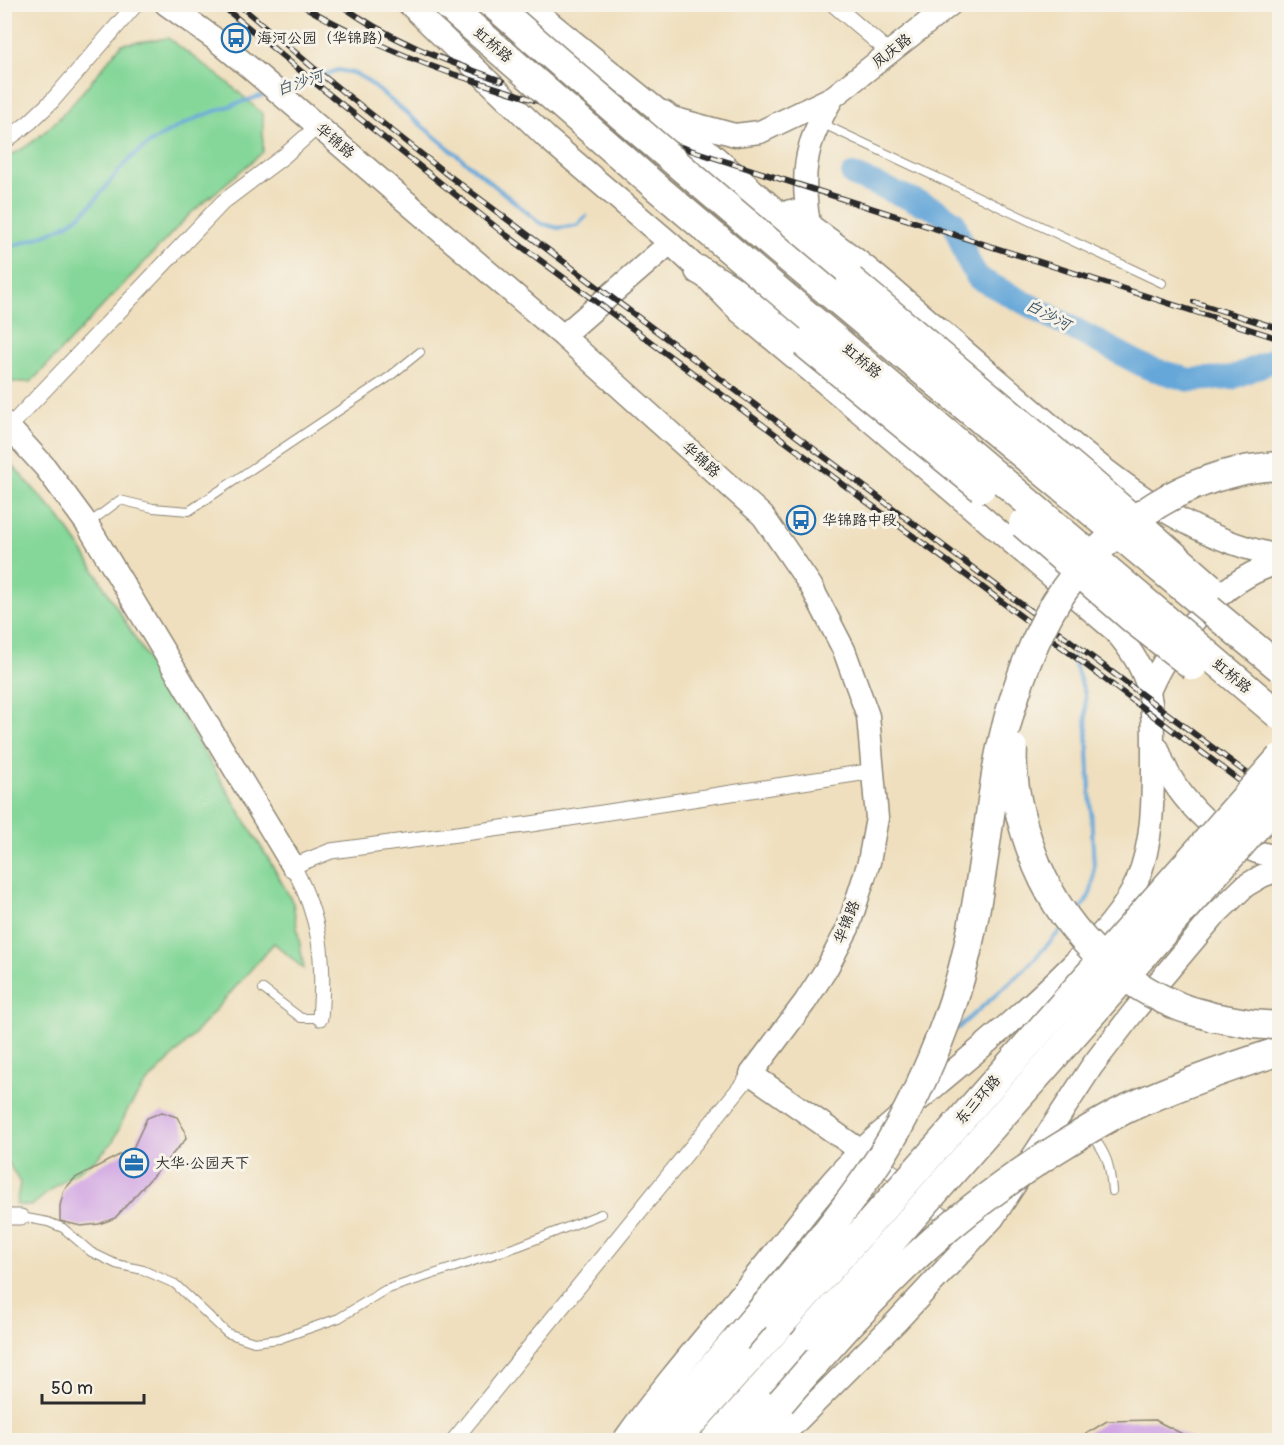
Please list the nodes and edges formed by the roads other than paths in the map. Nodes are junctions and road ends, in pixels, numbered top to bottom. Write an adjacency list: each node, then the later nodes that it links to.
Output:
1 (136, 4): 14 (street)
2 (166, 4): 13 (main road, 华锦路)
3 (409, 4): 16 (main road)
4 (446, 4): 33 (highway, 虹桥路, bridge)
5 (493, 4): 31 (highway, 虹桥路, bridge)
6 (527, 4): 11 (main road)
7 (833, 4): 9 (street)
8 (951, 4): 9 (main road, 凤庆路)
9 (890, 53): 10 (main road, 凤庆路)
10 (833, 97): 11 (main road); 12 (main road)
11 (663, 115): 15 (main road); 18 (highway)
12 (819, 122): 15 (main road); 19 (lane)
13 (318, 126): 20 (main road, 华锦路); 22 (street)
14 (4, 142)
15 (809, 225): 18 (main road); 27 (main road)
16 (670, 243): 17 (main road); 20 (main road)
17 (699, 270): 32 (main road); 35 (highway, bridge)
18 (851, 280): 29 (highway, bridge)
19 (1162, 283)
20 (563, 336): 37 (main road, 华锦路)
21 (420, 352): 26 (lane)
22 (7, 424): 26 (main road)
23 (1280, 458): 25 (highway, bridge)
24 (1280, 466): 25 (highway, bridge)
25 (1235, 472): 30 (highway, bridge)
26 (87, 524): 40 (main road)
27 (1280, 556)
28 (1280, 562): 32 (main road)
29 (1280, 652)
30 (1027, 663): 44 (highway, bridge); 56 (highway, bridge)
31 (1280, 668)
32 (1150, 689): 34 (main road)
33 (1280, 716)
34 (1153, 730): 39 (main road); 48 (main road)
35 (1280, 730)
36 (1280, 758): 57 (highway, 东三环路, bridge)
37 (874, 771): 40 (street); 46 (main road, 华锦路)
38 (1280, 800): 58 (highway, 东三环路, bridge)
39 (1280, 857)
40 (293, 866): 43 (street)
41 (1280, 869): 53 (main road)
42 (263, 989): 43 (lane)
43 (320, 1018)
44 (1280, 1026)
45 (1280, 1051): 59 (highway, bridge)
46 (751, 1074): 48 (main road); 54 (street)
47 (1084, 1127): 49 (lane)
48 (861, 1151): 53 (street); 55 (main road)
49 (1112, 1191)
50 (601, 1214): 52 (lane)
51 (4, 1217): 52 (street)
52 (21, 1217)
53 (971, 1243): 60 (main road)
54 (454, 1440)
55 (624, 1440)
56 (649, 1440)
57 (676, 1440)
58 (715, 1440)
59 (747, 1440)
60 (778, 1440)

